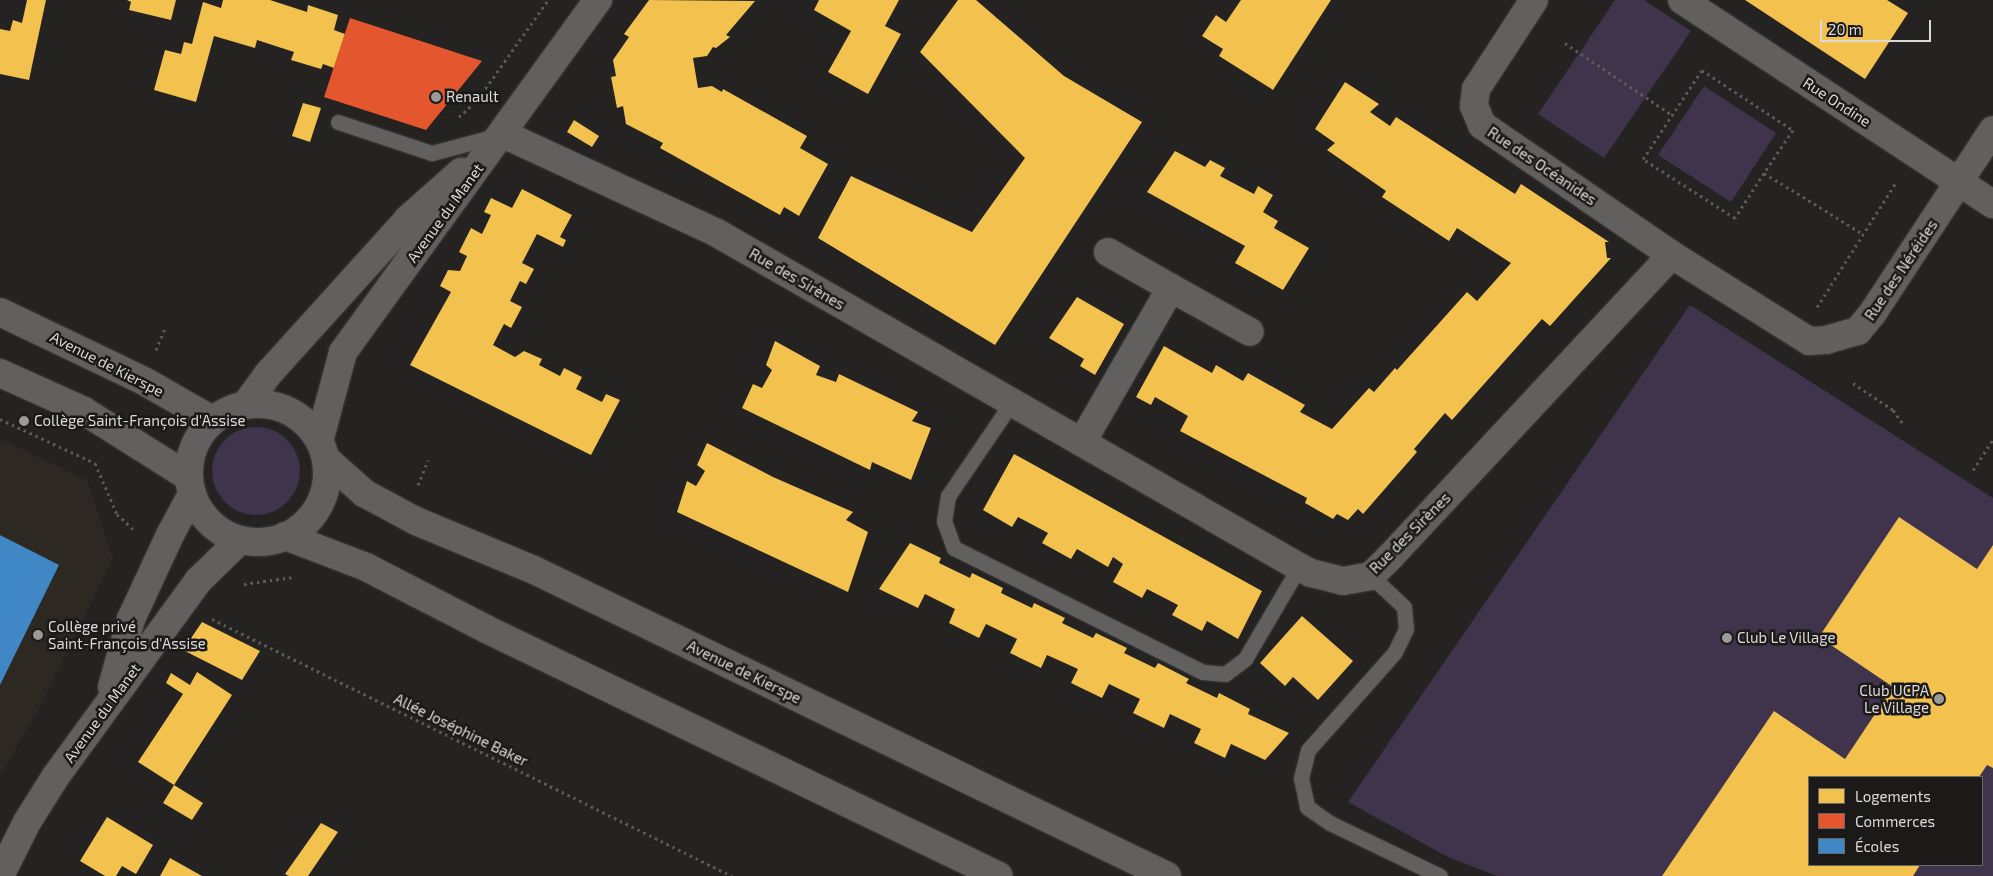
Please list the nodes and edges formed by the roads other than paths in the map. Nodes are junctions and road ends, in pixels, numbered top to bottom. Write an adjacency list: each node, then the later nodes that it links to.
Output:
1 (598, 0): 6 (street, Avenue du Manet)
2 (1534, 0): 10 (street, Rue des Océanides)
3 (1682, 0): 7 (street, Rue Ondine)
4 (338, 122): 6 (lane)
5 (1993, 130): 7 (street, Rue des Néréides)
6 (503, 134): 15 (street, Rue des Sirènes); 16 (street); 19 (street, Avenue du Manet)
7 (1959, 182): 8 (street, Rue Ondine); 10 (street, Rue des Néréides)
8 (1993, 204)
9 (1108, 252): 11 (street)
10 (1672, 255): 24 (street, Rue des Sirènes)
11 (1172, 288): 13 (street); 18 (street)
12 (0, 312): 17 (street, Avenue de Kierspe)
13 (1250, 332)
14 (0, 372): 20 (street)
15 (1012, 402): 18 (street, Rue des Sirènes); 23 (lane)
16 (247, 403): 17 (street); 19 (street)
17 (212, 420): 20 (street)
18 (1082, 442): 23 (street, Rue des Sirènes)
19 (324, 449): 21 (street); 28 (street, Avenue de Kierspe)
20 (191, 486): 22 (street); 25 (street)
21 (285, 536): 22 (street); 27 (street)
22 (240, 540): 25 (street, Avenue du Manet)
23 (1299, 567): 24 (street, Rue des Sirènes)
24 (1371, 576): 29 (lane)
25 (107, 706): 26 (street, Avenue du Manet)
26 (0, 876)
27 (998, 876)
28 (1167, 876)
29 (1440, 876)

